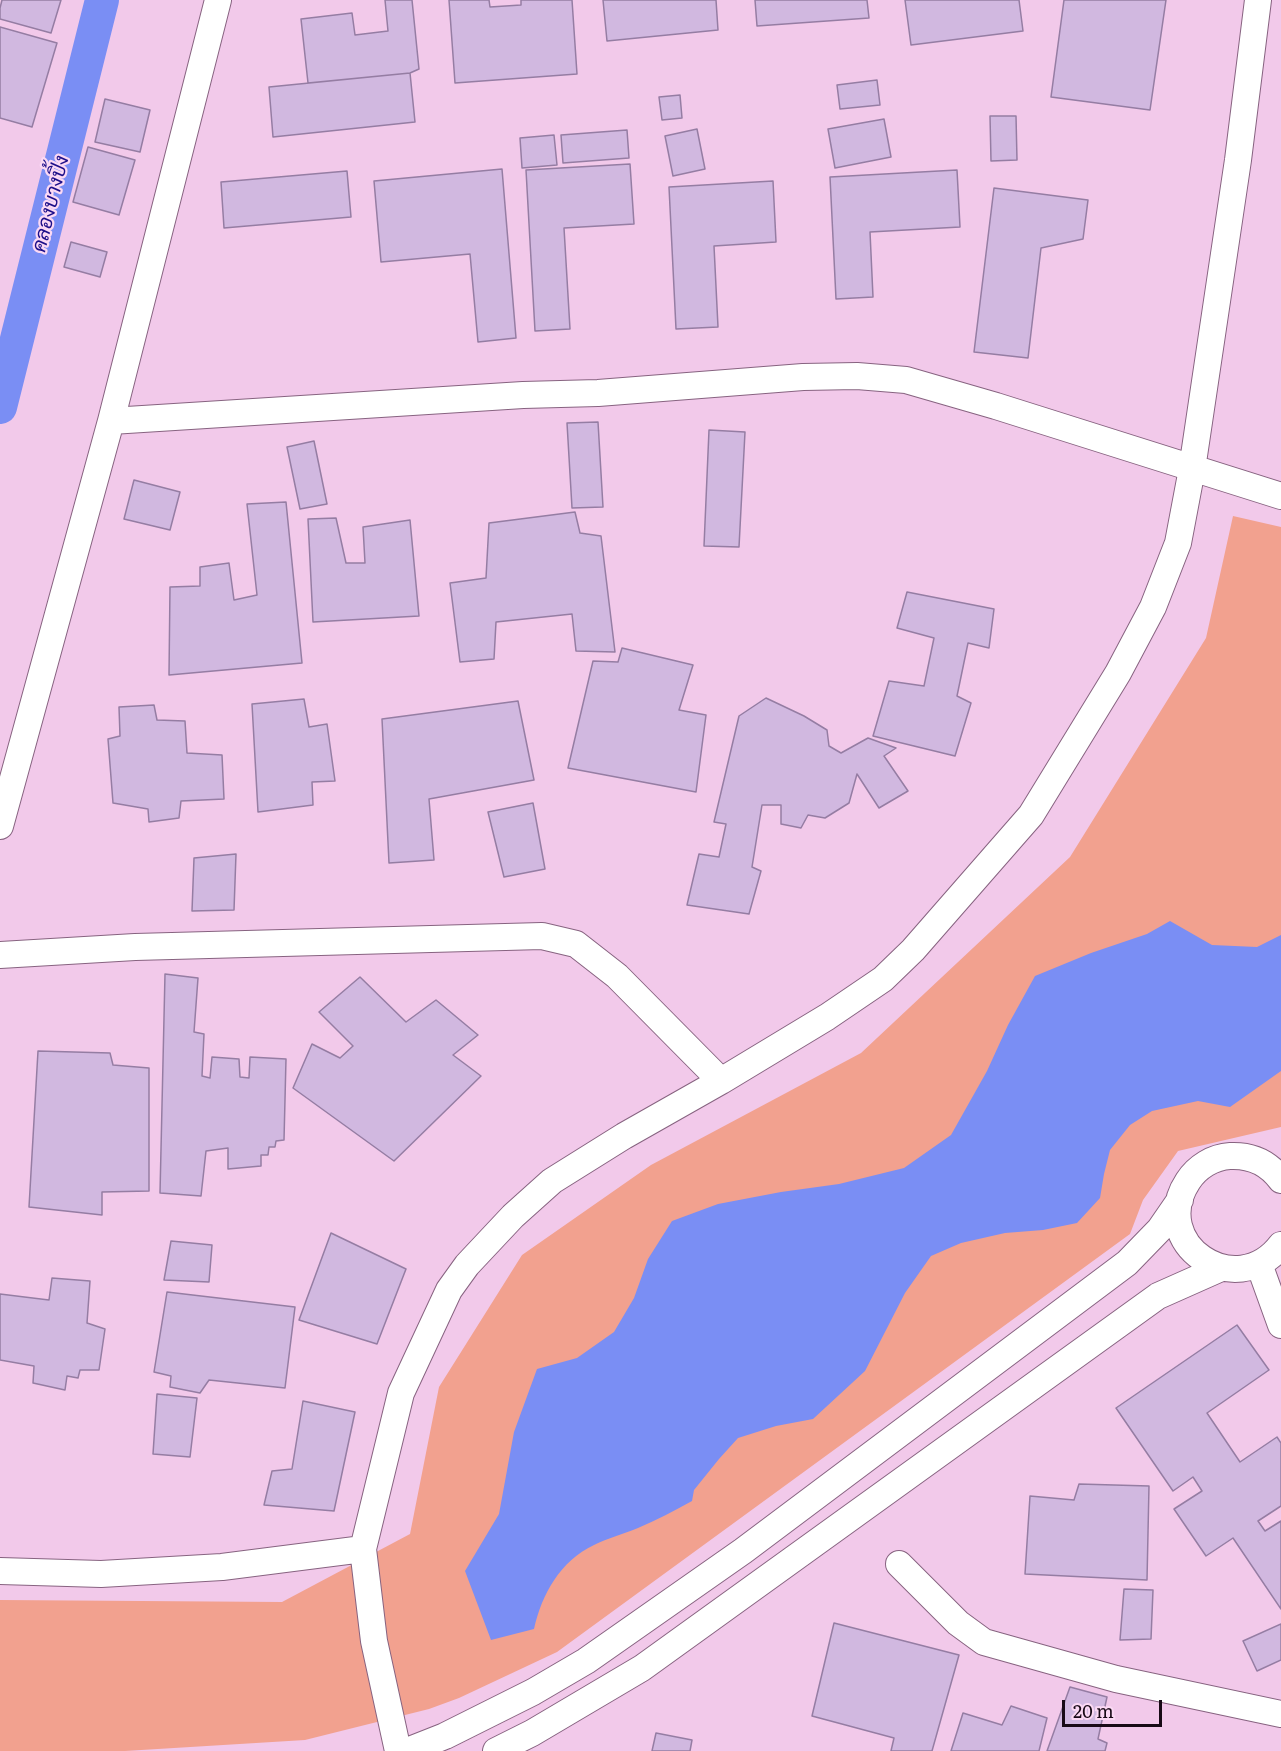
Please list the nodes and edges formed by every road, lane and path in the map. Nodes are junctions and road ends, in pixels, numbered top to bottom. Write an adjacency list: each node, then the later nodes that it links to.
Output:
1 (218, 0): 3 (street)
2 (1258, 0): 4 (street)
3 (111, 421): 4 (street); 6 (street)
4 (1192, 469): 5 (street); 8 (street)
5 (1281, 496)
6 (0, 826)
7 (0, 956): 8 (street)
8 (722, 1081): 15 (street)
9 (1279, 1173): 10 (street)
10 (1180, 1200): 13 (street); 20 (street)
11 (1281, 1245): 12 (street)
12 (1259, 1264): 13 (street); 14 (street)
13 (1221, 1268): 21 (street)
14 (1281, 1325)
15 (363, 1549): 17 (street); 19 (street)
16 (899, 1563): 18 (street)
17 (0, 1571)
18 (1281, 1714)
19 (398, 1751)
20 (407, 1751)
21 (496, 1751)

